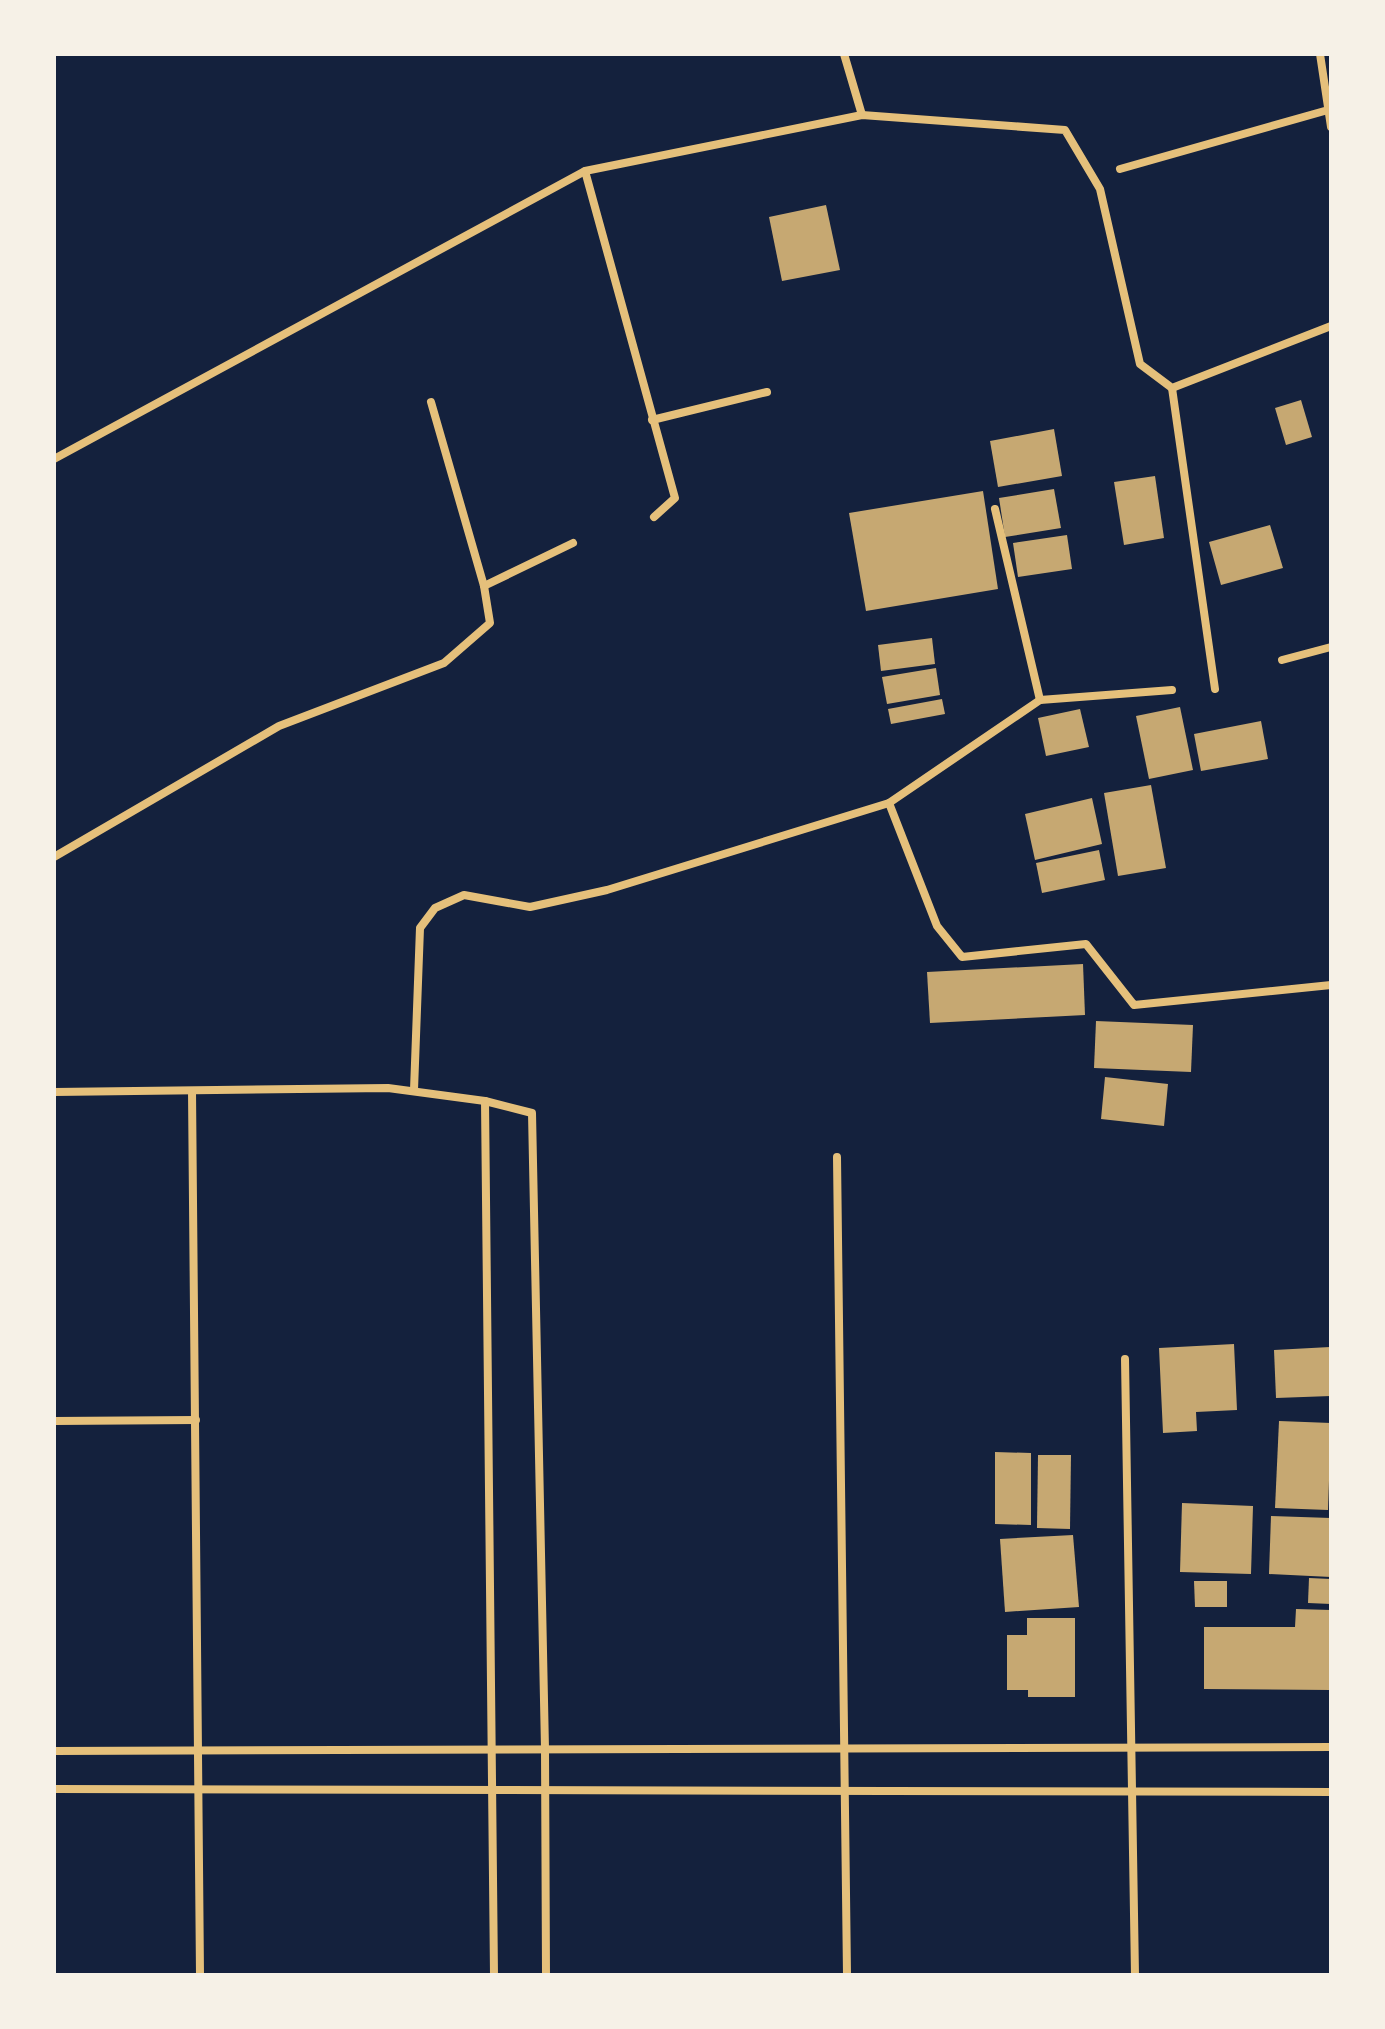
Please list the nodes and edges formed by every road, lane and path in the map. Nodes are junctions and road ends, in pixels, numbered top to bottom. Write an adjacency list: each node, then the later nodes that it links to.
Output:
1 (844, 54): 4 (street)
2 (1320, 54): 3 (street)
3 (1328, 110): 5 (street); 6 (street)
4 (862, 115): 7 (street); 9 (street)
5 (1331, 127)
6 (1120, 169)
7 (585, 171): 12 (street); 13 (street)
8 (1331, 326): 9 (street)
9 (1172, 388): 20 (street)
10 (767, 392): 12 (street)
11 (431, 402): 17 (street)
12 (652, 420): 15 (street)
13 (54, 459)
14 (995, 509): 22 (street)
15 (654, 517)
16 (573, 543): 17 (street)
17 (484, 586): 24 (street)
18 (1331, 647): 19 (street)
19 (1282, 660)
20 (1215, 689)
21 (1172, 690): 22 (street)
22 (1040, 700): 23 (street)
23 (889, 803): 25 (street); 26 (street)
24 (54, 857)
25 (1331, 985)
26 (414, 1090): 27 (street); 29 (street)
27 (192, 1091): 28 (street); 32 (street)
28 (54, 1092)
29 (485, 1101): 37 (street); 38 (street)
30 (837, 1157): 36 (street)
31 (1125, 1359): 34 (street)
32 (196, 1420): 33 (street); 39 (street)
33 (54, 1421)
34 (1131, 1747): 35 (street); 36 (street); 46 (street)
35 (1331, 1747)
36 (844, 1748): 38 (street); 45 (street)
37 (494, 1749): 38 (street); 39 (street); 43 (street)
38 (545, 1749): 44 (street)
39 (197, 1750): 40 (street); 42 (street)
40 (54, 1751)
41 (54, 1789): 42 (street)
42 (197, 1790): 43 (street); 48 (street)
43 (494, 1790): 44 (street); 49 (street)
44 (545, 1790): 45 (street); 50 (street)
45 (844, 1790): 46 (street); 51 (street)
46 (1132, 1792): 47 (street); 52 (street)
47 (1331, 1792)
48 (200, 1975)
49 (494, 1975)
50 (546, 1975)
51 (847, 1975)
52 (1135, 1975)

